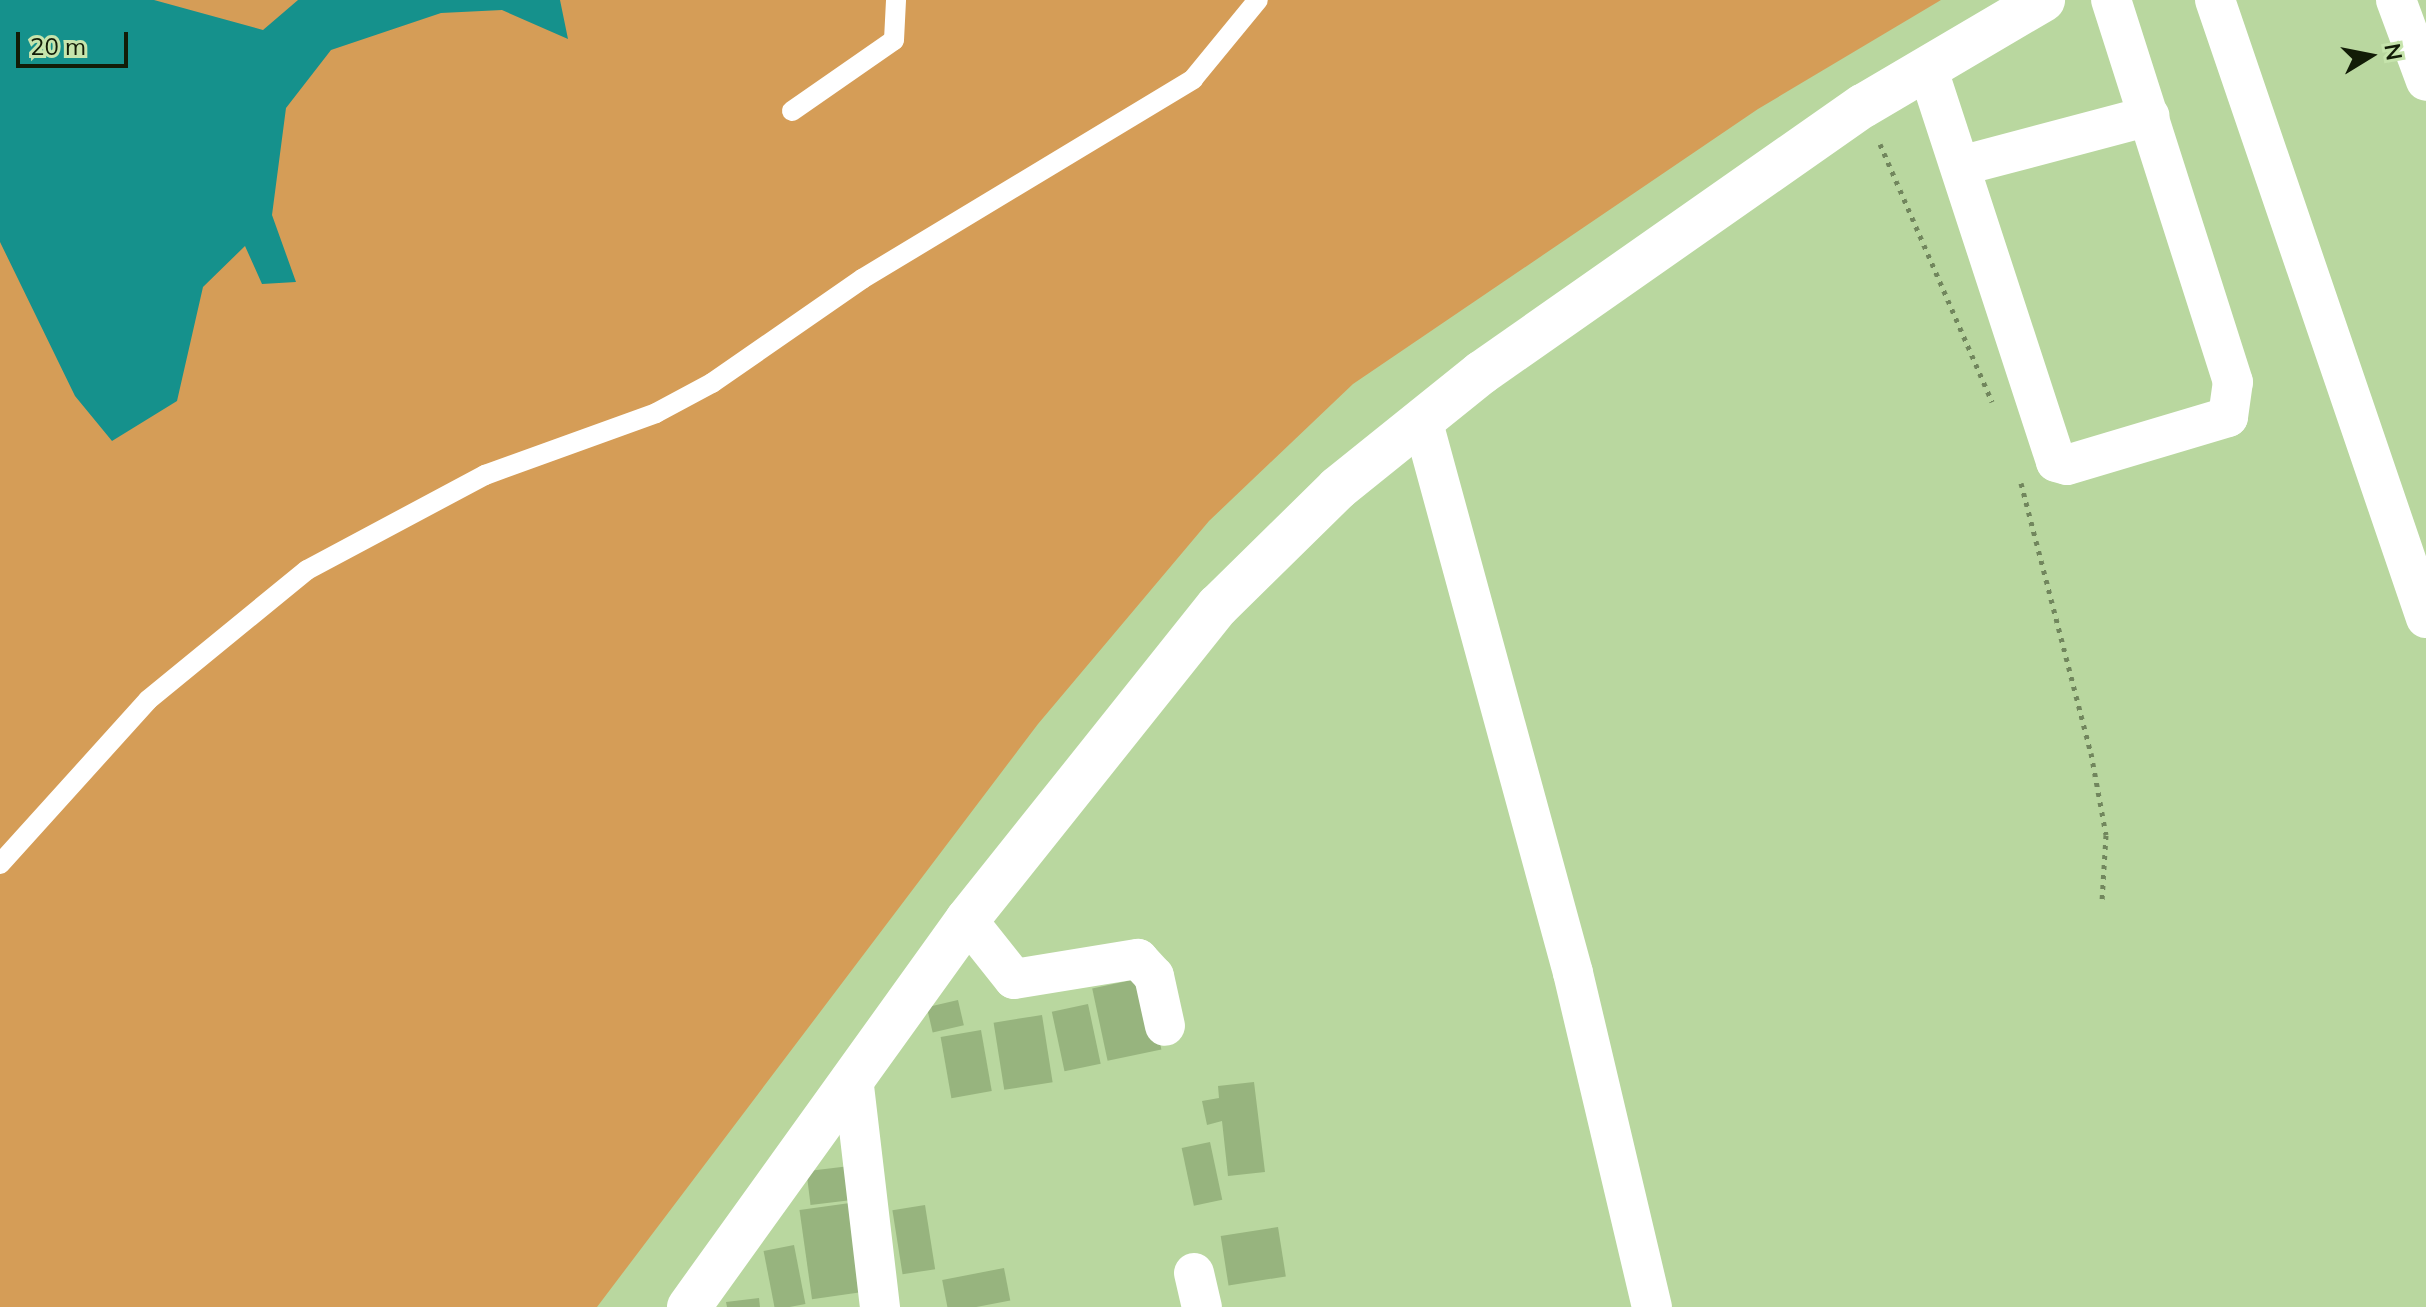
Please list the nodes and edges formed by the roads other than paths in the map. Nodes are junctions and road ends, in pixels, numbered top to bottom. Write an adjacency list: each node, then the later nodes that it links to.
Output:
1 (896, 0): 9 (lane)
2 (1258, 0): 14 (lane)
3 (2043, 0): 7 (street)
4 (2111, 0): 10 (street)
5 (2215, 0): 13 (street)
6 (2396, 0): 8 (street)
7 (1928, 70): 11 (street); 12 (street)
8 (2426, 81)
9 (792, 111)
10 (2149, 116): 11 (street); 11 (street)
11 (1960, 166)
12 (1422, 419): 15 (street); 20 (street)
13 (2426, 618)
14 (0, 864)
15 (967, 920): 16 (street); 17 (street)
16 (1165, 1026)
17 (854, 1086): 18 (street); 19 (street)
18 (689, 1307)
19 (880, 1307)
20 (1652, 1307)

